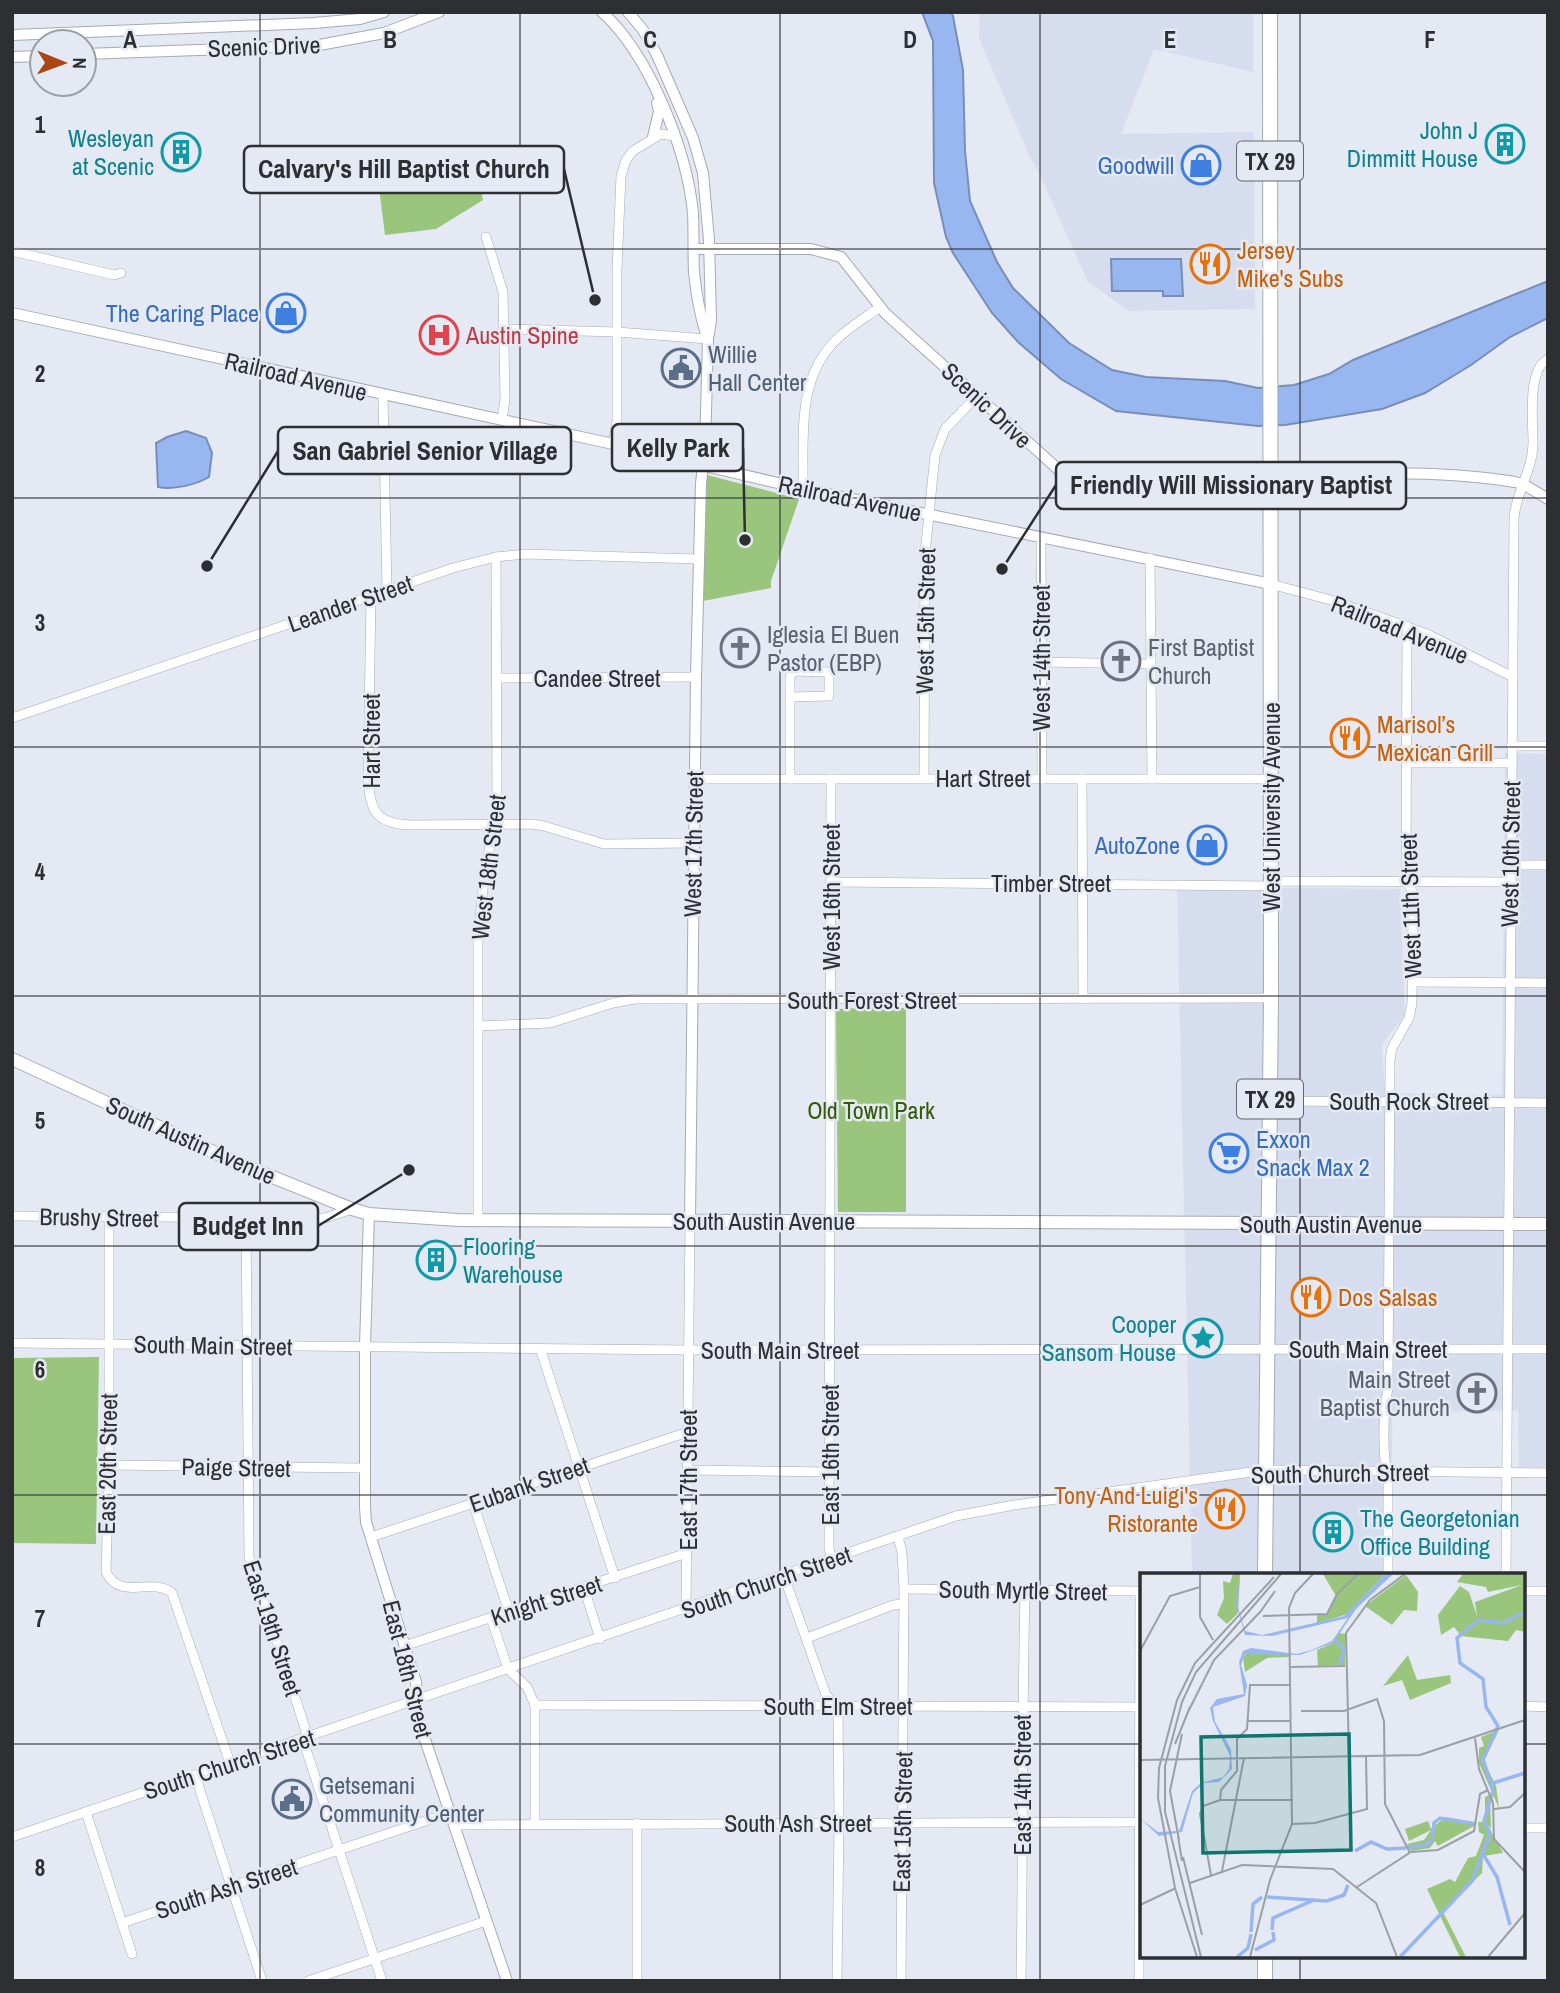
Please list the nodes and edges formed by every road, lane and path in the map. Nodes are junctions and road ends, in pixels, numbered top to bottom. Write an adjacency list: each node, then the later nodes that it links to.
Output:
1 (439, 12): 9 (street, Scenic Drive)
2 (602, 12): 15 (street)
3 (628, 12): 19 (street)
4 (1270, 12): 34 (main road, West University Avenue / TX 29)
5 (382, 13): 6 (street, Scenic Drive); 9 (street)
6 (314, 23): 7 (street, Scenic Drive); 11 (street)
7 (219, 28): 8 (street, Scenic Drive); 12 (street)
8 (115, 32): 10 (street, Scenic Drive); 13 (street)
9 (384, 33): 11 (street, Scenic Drive)
10 (12, 35)
11 (314, 46): 12 (street, Scenic Drive)
12 (219, 48): 13 (street, Scenic Drive)
13 (116, 53): 14 (street, Scenic Drive)
14 (98, 54)
15 (656, 93): 16 (street); 17 (street)
16 (675, 136): 17 (street); 20 (street)
17 (653, 137): 26 (street)
18 (486, 237): 25 (street)
19 (709, 248): 20 (street, Scenic Drive); 23 (street, Scenic Drive); 27 (street, West 17th Street)
20 (694, 249): 27 (street, West 17th Street)
21 (12, 251): 22 (street)
22 (121, 273)
23 (880, 307): 30 (street, Scenic Drive); 36 (street)
24 (12, 313): 29 (street, Railroad Avenue)
25 (504, 329): 26 (street); 31 (street)
26 (617, 332): 27 (street); 32 (street)
27 (708, 339): 33 (street, West 17th Street)
28 (1544, 361): 35 (street, West 10th Street)
29 (383, 395): 31 (street, Railroad Avenue); 44 (street)
30 (978, 396): 34 (street, Scenic Drive); 38 (street, West 15th Street)
31 (502, 420): 32 (street, Railroad Avenue)
32 (613, 444): 33 (street, Railroad Avenue)
33 (703, 465): 36 (street, Railroad Avenue); 42 (street, West 17th Street)
34 (1270, 472): 35 (street, Scenic Drive); 43 (main road, West University Avenue / TX 29)
35 (1523, 484): 37 (street, Scenic Drive); 50 (street, West 10th Street)
36 (803, 489): 38 (street, Railroad Avenue)
37 (1548, 499)
38 (928, 516): 39 (street, Railroad Avenue); 58 (street, West 15th Street)
39 (1041, 538): 41 (street, Railroad Avenue); 47 (street, West 14th Street)
40 (496, 557): 42 (street, Leander Street); 44 (street, Leander Street); 51 (street, West 18th Street)
41 (1150, 558): 43 (street, Railroad Avenue); 48 (street)
42 (698, 559): 49 (street, West 17th Street)
43 (1271, 584): 46 (street, Railroad Avenue); 65 (main road, West University Avenue / TX 29)
44 (387, 591): 45 (street, Leander Street)
45 (371, 597): 53 (street, Leander Street); 66 (street, Hart Street)
46 (1407, 626): 50 (street, Railroad Avenue); 56 (street, West 11th Street)
47 (1041, 662): 48 (street); 62 (street, West 14th Street)
48 (1149, 664): 64 (street)
49 (696, 677): 51 (street, Candee Street); 59 (street, West 17th Street)
50 (1513, 677): 54 (street, West 10th Street)
51 (498, 678): 66 (street, West 18th Street)
52 (791, 697): 52 (street); 60 (street)
53 (12, 718)
54 (1511, 746): 55 (street); 57 (street, West 10th Street)
55 (1548, 746)
56 (1407, 763): 57 (street); 71 (street, West 11th Street)
57 (1511, 763): 68 (street, West 10th Street)
58 (924, 778): 61 (street, Hart Street); 62 (street, Hart Street)
59 (694, 779): 60 (street, Hart Street); 67 (street, West 17th Street)
60 (790, 779): 61 (street, Hart Street)
61 (831, 779): 70 (street, West 16th Street)
62 (1042, 779): 63 (street, Hart Street)
63 (1082, 779): 64 (street, Hart Street); 73 (street)
64 (1152, 779): 65 (street, Hart Street)
65 (1271, 779): 74 (main road, West University Avenue / TX 29)
66 (495, 823): 67 (street, Hart Street); 82 (street, West 18th Street)
67 (693, 843): 80 (street, West 17th Street)
68 (1510, 865): 69 (street); 72 (street, West 10th Street)
69 (1548, 865)
70 (831, 882): 73 (street, Timber Street); 81 (street, West 16th Street)
71 (1408, 882): 72 (street, Timber Street); 74 (street, Timber Street); 75 (street, West 11th Street)
72 (1510, 882): 76 (street, West 10th Street)
73 (1083, 883): 74 (street, Timber Street); 79 (street)
74 (1271, 886): 78 (main road, West University Avenue / TX 29)
75 (1413, 982): 76 (street); 84 (street, West 11th Street)
76 (1510, 983): 77 (street); 86 (street, West 10th Street)
77 (1548, 983)
78 (1271, 998): 79 (street, South Forest Street); 85 (main road, West University Avenue / TX 29)
79 (1083, 999): 81 (street, South Forest Street)
80 (692, 1000): 81 (street, South Forest Street); 82 (street, South Forest Street); 94 (street, West 17th Street)
81 (831, 1000): 95 (street, West 16th Street)
82 (478, 1026): 93 (street, West 18th Street)
83 (12, 1059): 88 (main road, South Austin Avenue)
84 (1390, 1100): 85 (street, South Rock Street); 86 (street, South Rock Street); 97 (street, West 11th Street)
85 (1270, 1101): 96 (main road, West University Avenue / TX 29)
86 (1509, 1102): 87 (street, South Rock Street); 98 (street, West 10th Street)
87 (1548, 1103)
88 (352, 1209): 89 (main road, South Austin Avenue); 92 (street, Brushy Street)
89 (369, 1214): 93 (main road, South Austin Avenue); 103 (street)
90 (12, 1216): 91 (street, Brushy Street)
91 (109, 1217): 92 (street, Brushy Street); 101 (street, East 20th Street)
92 (246, 1218): 102 (street, East 19th Street)
93 (478, 1220): 94 (main road, South Austin Avenue)
94 (690, 1221): 95 (main road, South Austin Avenue); 108 (street, West 17th Street)
95 (831, 1221): 96 (main road, South Austin Avenue); 109 (street, West 16th Street)
96 (1269, 1224): 97 (main road, South Austin Avenue); 110 (main road, West University Avenue / TX 29)
97 (1388, 1224): 98 (main road, South Austin Avenue); 105 (street, West 11th Street)
98 (1508, 1224): 99 (main road, South Austin Avenue); 106 (street, West 10th Street)
99 (1548, 1224)
100 (12, 1343): 101 (street, South Main Street)
101 (109, 1343): 102 (street, South Main Street); 112 (street, East 20th Street)
102 (246, 1346): 103 (street, South Main Street); 113 (street, East 19th Street)
103 (365, 1347): 104 (street, South Main Street); 115 (street, East 18th Street)
104 (540, 1348): 108 (street, South Main Street); 114 (street)
105 (1388, 1349): 106 (street, South Main Street); 110 (street, South Main Street); 118 (street, West 11th Street)
106 (1506, 1349): 107 (street, South Main Street); 120 (street, West 10th Street)
107 (1548, 1349)
108 (689, 1350): 109 (street, South Main Street); 111 (street, East 17th Street)
109 (831, 1350): 110 (street, South Main Street); 119 (street, East 16th Street)
110 (1268, 1350): 117 (main road, TX 29)
111 (688, 1432): 114 (street, Eubank Street); 116 (street, East 17th Street)
112 (109, 1465): 113 (street, Paige Street); 155 (street, East 20th Street)
113 (246, 1467): 115 (street, Paige Street); 154 (street, East 19th Street)
114 (581, 1467): 122 (street, Eubank Street); 131 (street)
115 (364, 1468): 123 (street, East 18th Street)
116 (688, 1470): 119 (street); 125 (street, East 17th Street)
117 (1266, 1470): 118 (street, South Church Street); 124 (street, South Church Street); 127 (main road, TX 29)
118 (1386, 1471): 120 (street, South Church Street); 128 (street, West 11th Street)
119 (830, 1472): 126 (street, East 16th Street)
120 (1507, 1473): 121 (street, South Church Street); 129 (street, West 10th Street)
121 (1548, 1473)
122 (472, 1503): 123 (street, Eubank Street); 140 (street)
123 (371, 1537): 144 (street, East 18th Street)
124 (898, 1537): 126 (street, South Church Street); 133 (street, East 15th Street)
125 (687, 1553): 131 (street, Knight Street); 139 (street, East 17th Street)
126 (832, 1559): 130 (street, South Church Street)
127 (1265, 1573)
128 (1388, 1573)
129 (1506, 1573)
130 (785, 1576): 139 (street, South Church Street); 142 (street)
131 (615, 1578): 132 (street, Knight Street)
132 (584, 1588): 140 (street, Knight Street); 143 (street)
133 (904, 1589): 134 (street, South Myrtle Street); 138 (street, East 15th Street)
134 (1025, 1590): 135 (street, South Myrtle Street); 151 (street, East 14th Street)
135 (1140, 1591)
136 (1525, 1591): 137 (street)
137 (1548, 1591)
138 (903, 1604): 142 (street, South Myrtle Street); 148 (street, East 15th Street)
139 (687, 1609): 143 (street, South Church Street)
140 (509, 1612): 141 (street, Knight Street)
141 (491, 1618): 144 (street, Knight Street); 145 (street)
142 (807, 1638): 149 (street)
143 (600, 1639): 145 (street, South Church Street)
144 (404, 1646): 146 (street, East 18th Street)
145 (508, 1670): 146 (street, South Church Street); 147 (street)
146 (417, 1700): 154 (street, South Church Street); 158 (street, East 18th Street)
147 (535, 1705): 149 (street, South Elm Street); 164 (street)
148 (904, 1705): 149 (street, South Elm Street); 151 (street, South Elm Street); 162 (street, East 15th Street)
149 (838, 1706): 161 (street)
150 (1525, 1706): 153 (street)
151 (1022, 1707): 152 (street, South Elm Street); 163 (street, East 14th Street)
152 (1140, 1707)
153 (1548, 1707)
154 (306, 1739): 155 (street, South Church Street); 169 (street, East 19th Street)
155 (230, 1763): 156 (street, South Church Street)
156 (195, 1775): 157 (street, South Church Street); 170 (street)
157 (86, 1812): 168 (street, South Church Street); 173 (street)
158 (449, 1813): 165 (street, East 18th Street); 169 (street, South Ash Street)
159 (1140, 1822): 163 (street, South Ash Street)
160 (637, 1823): 161 (street, South Ash Street); 164 (street, South Ash Street); 181 (street)
161 (839, 1823): 162 (street, South Ash Street); 182 (street)
162 (902, 1823): 163 (street, South Ash Street); 183 (street, East 15th Street)
163 (1023, 1823): 184 (street, East 14th Street)
164 (535, 1824): 165 (street, South Ash Street)
165 (454, 1825): 172 (street, East 18th Street)
166 (1525, 1828): 167 (street)
167 (1548, 1828)
168 (12, 1837)
169 (341, 1850): 170 (street, South Ash Street); 175 (street, East 19th Street)
170 (231, 1887): 173 (street, South Ash Street); 177 (street)
171 (1140, 1902): 185 (street)
172 (486, 1921): 175 (street); 180 (street, East 18th Street)
173 (122, 1923): 174 (street)
174 (132, 1954)
175 (375, 1958): 178 (street); 179 (street, East 19th Street)
176 (1265, 1958): 186 (main road)
177 (262, 1981)
178 (308, 1981)
179 (382, 1981)
180 (507, 1981)
181 (637, 1981)
182 (837, 1981)
183 (901, 1981)
184 (1021, 1981)
185 (1139, 1981)
186 (1265, 1981)

